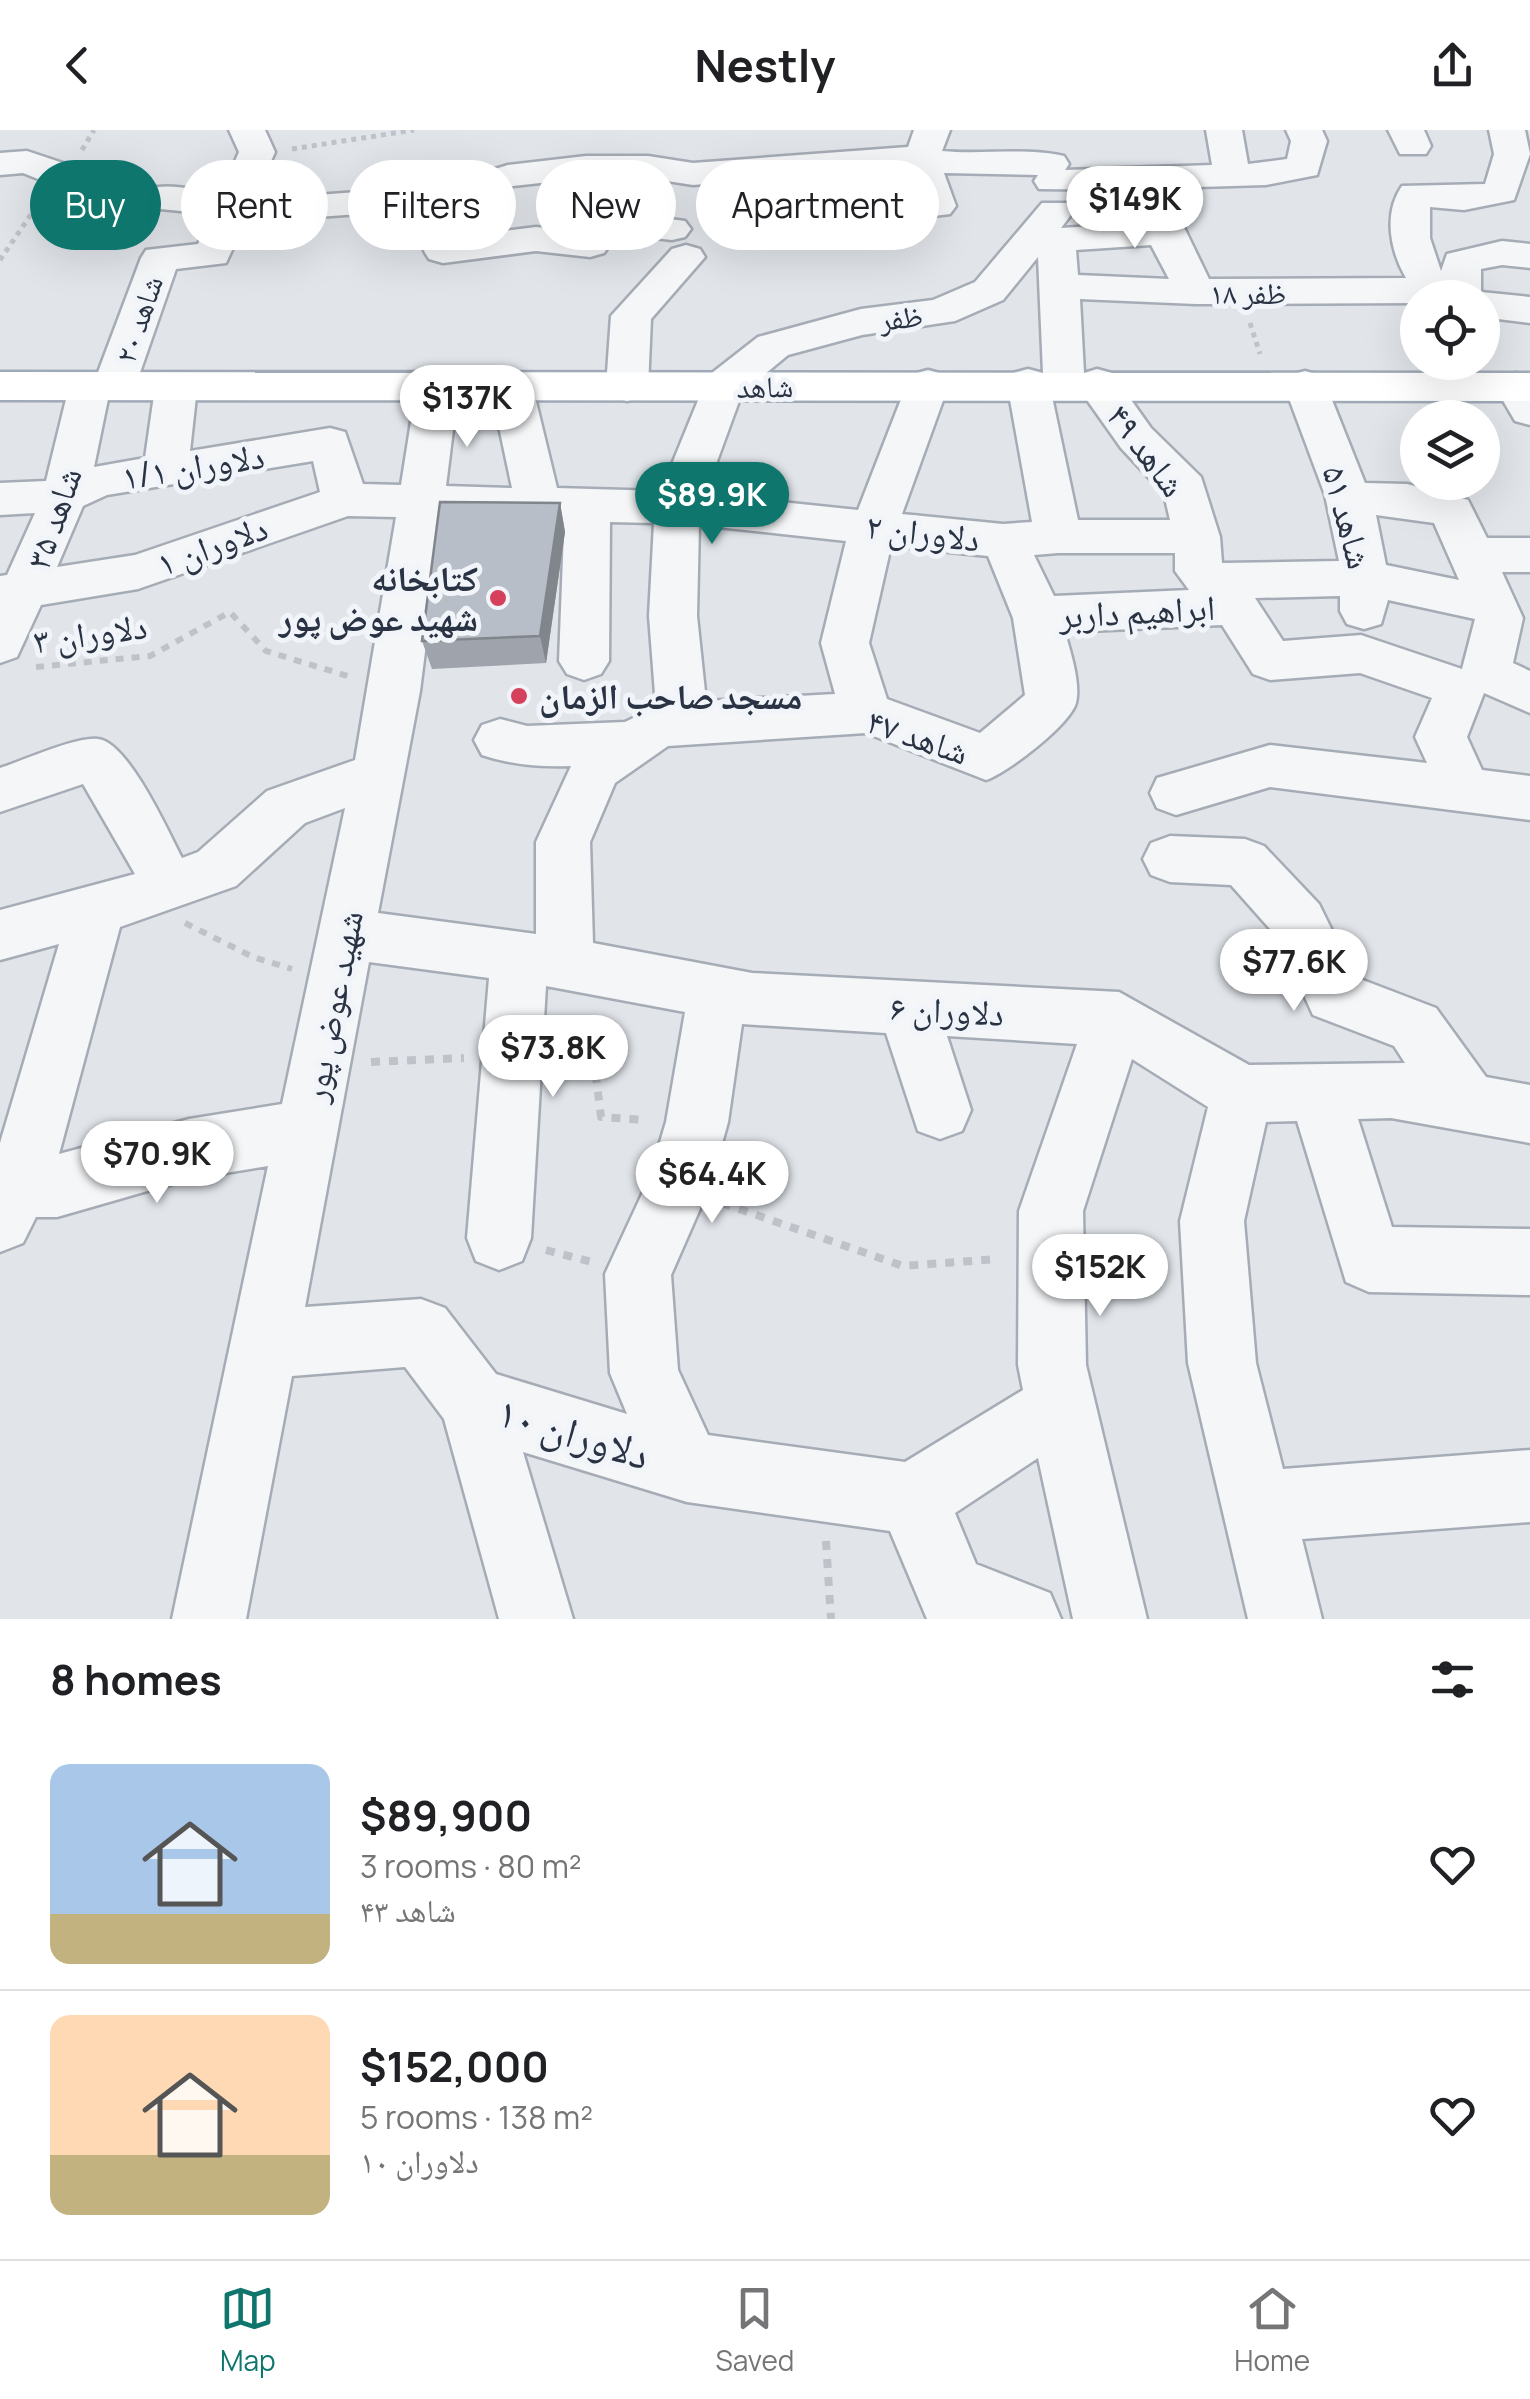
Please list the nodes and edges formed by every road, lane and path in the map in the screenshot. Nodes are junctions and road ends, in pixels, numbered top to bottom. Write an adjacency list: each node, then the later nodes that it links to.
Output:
1 (414, 130): 5 (path)
2 (836, 130): 8 (street)
3 (1304, 130): 7 (street)
4 (1507, 130): 24 (street)
5 (252, 141)
6 (927, 145): 8 (street); 12 (street)
7 (1228, 152): 9 (street)
8 (869, 160)
9 (1159, 161): 12 (street); 19 (street)
10 (0, 164): 13 (street)
11 (536, 174): 14 (street)
12 (1052, 185): 19 (street); 26 (street); 34 (street, ظفر)
13 (181, 199)
14 (328, 206)
15 (676, 208): 17 (street)
16 (696, 215): 17 (street)
17 (687, 218): 18 (street); 36 (street)
18 (676, 219)
19 (1164, 233): 28 (street)
20 (536, 239): 22 (street)
21 (214, 250): 35 (street, شاهد ۲۰)
22 (443, 251)
23 (1530, 256): 25 (street)
24 (1435, 280)
25 (1455, 280)
26 (1059, 286): 28 (street, ظفر ۱۸); 31 (street)
27 (1400, 290): 28 (street, ظفر ۱۸)
28 (1196, 292): 33 (path)
29 (1500, 306): 30 (street)
30 (1530, 310)
31 (1063, 383): 32 (main road, شاهد); 33 (main road, شاهد); 53 (street); 57 (street, شاهد ۴۹)
32 (928, 384): 34 (main road, شاهد); 52 (street)
33 (1287, 384): 42 (main road, شاهد); 46 (street, شاهد ۵۱)
34 (723, 386): 36 (main road, شاهد); 51 (street)
35 (102, 387): 37 (main road, شاهد); 41 (main road, شاهد); 45 (street, شاهد ۳۵)
36 (626, 387): 39 (main road, شاهد)
37 (176, 388): 38 (main road, شاهد); 44 (street)
38 (287, 388): 40 (main road, شاهد); 43 (street)
39 (512, 388): 40 (main road, شاهد); 50 (street)
40 (437, 390): 49 (street, شهید عوض پور)
41 (2, 391)
42 (1525, 395)
43 (280, 452): 44 (street, دلاوران ۱/۱); 48 (street, دلاوران ۱/۱)
44 (164, 470): 45 (street, دلاوران ۱/۱)
45 (65, 496): 47 (street, دلاوران ۱/۱); 59 (street, شاهد ۳۵)
46 (1348, 498): 55 (street); 58 (street, شاهد ۵۱)
47 (0, 499)
48 (345, 500): 49 (street, دلاوران ۱); 59 (street, دلاوران ۱)
49 (423, 502): 50 (street, دلاوران ۲); 66 (street, شهید عوض پور)
50 (538, 502): 51 (street, دلاوران ۲); 64 (street)
51 (678, 506): 52 (street, دلاوران ۲); 68 (street)
52 (876, 526): 54 (street, دلاوران ۲); 67 (street)
53 (1058, 536): 54 (street); 57 (street)
54 (1003, 541): 61 (street, شاهد ۴۷)
55 (1472, 555): 56 (street); 60 (street)
56 (1530, 555)
57 (1214, 574): 58 (street); 61 (street, ابراهیم داربر); 62 (street, شاهد ۴۹)
58 (1366, 578): 60 (street); 62 (street, شاهد ۵۱)
59 (13, 593): 63 (street, شاهد ۳۵)
60 (1494, 605): 65 (street)
61 (1039, 615): 67 (street, شاهد ۴۷)
62 (1361, 654): 65 (street, شاهد ۴۹)
63 (9, 656): 66 (path, دلاوران ۳)
64 (584, 661)
65 (1492, 684): 72 (street)
66 (395, 690): 71 (street, شهید عوض پور)
67 (866, 714): 68 (street, شاهد ۴۷)
68 (683, 724): 70 (street, شاهد ۴۷)
69 (500, 740): 70 (street)
70 (635, 742): 81 (street, شاهد ۴۷)
71 (378, 774): 77 (street); 80 (street, شهید عوض پور)
72 (1465, 788): 74 (street); 75 (street)
73 (0, 790): 77 (street)
74 (1176, 793)
75 (1530, 798)
76 (1170, 859): 88 (street)
77 (169, 886): 78 (street); 80 (path)
78 (97, 909): 79 (street); 91 (street)
79 (0, 935)
80 (341, 958): 81 (street, دلاوران ۶); 89 (street, شهید عوض پور)
81 (542, 960): 82 (street, دلاوران ۶); 92 (street, شاهد ۴۷)
82 (718, 992): 83 (street, دلاوران ۶); 90 (street)
83 (908, 1008): 84 (street, دلاوران ۶); 87 (street)
84 (1116, 1019): 86 (street, دلاوران ۶); 93 (street)
85 (1319, 1091): 86 (street); 88 (street); 94 (street)
86 (1242, 1094): 102 (street)
87 (940, 1110)
88 (1512, 1117)
89 (307, 1130): 91 (street); 95 (street, شهید عوض پور)
90 (678, 1186): 93 (path); 98 (street)
91 (6, 1197)
92 (498, 1238)
93 (1051, 1255): 97 (street)
94 (1530, 1262)
95 (267, 1344): 96 (street, دلاوران ۱۰); 104 (street, شهید عوض پور)
96 (474, 1402): 98 (street, دلاوران ۱۰); 105 (street)
97 (1062, 1406): 101 (street); 108 (street)
98 (687, 1466): 99 (street, دلاوران ۱۰)
99 (822, 1485): 101 (street, دلاوران ۱۰); 106 (path)
100 (1530, 1486): 102 (street)
101 (913, 1498): 103 (street)
102 (1256, 1507): 109 (street)
103 (950, 1605): 107 (street)
104 (208, 1619)
105 (536, 1619)
106 (831, 1619)
107 (1024, 1619)
108 (1110, 1619)
109 (1285, 1619)

